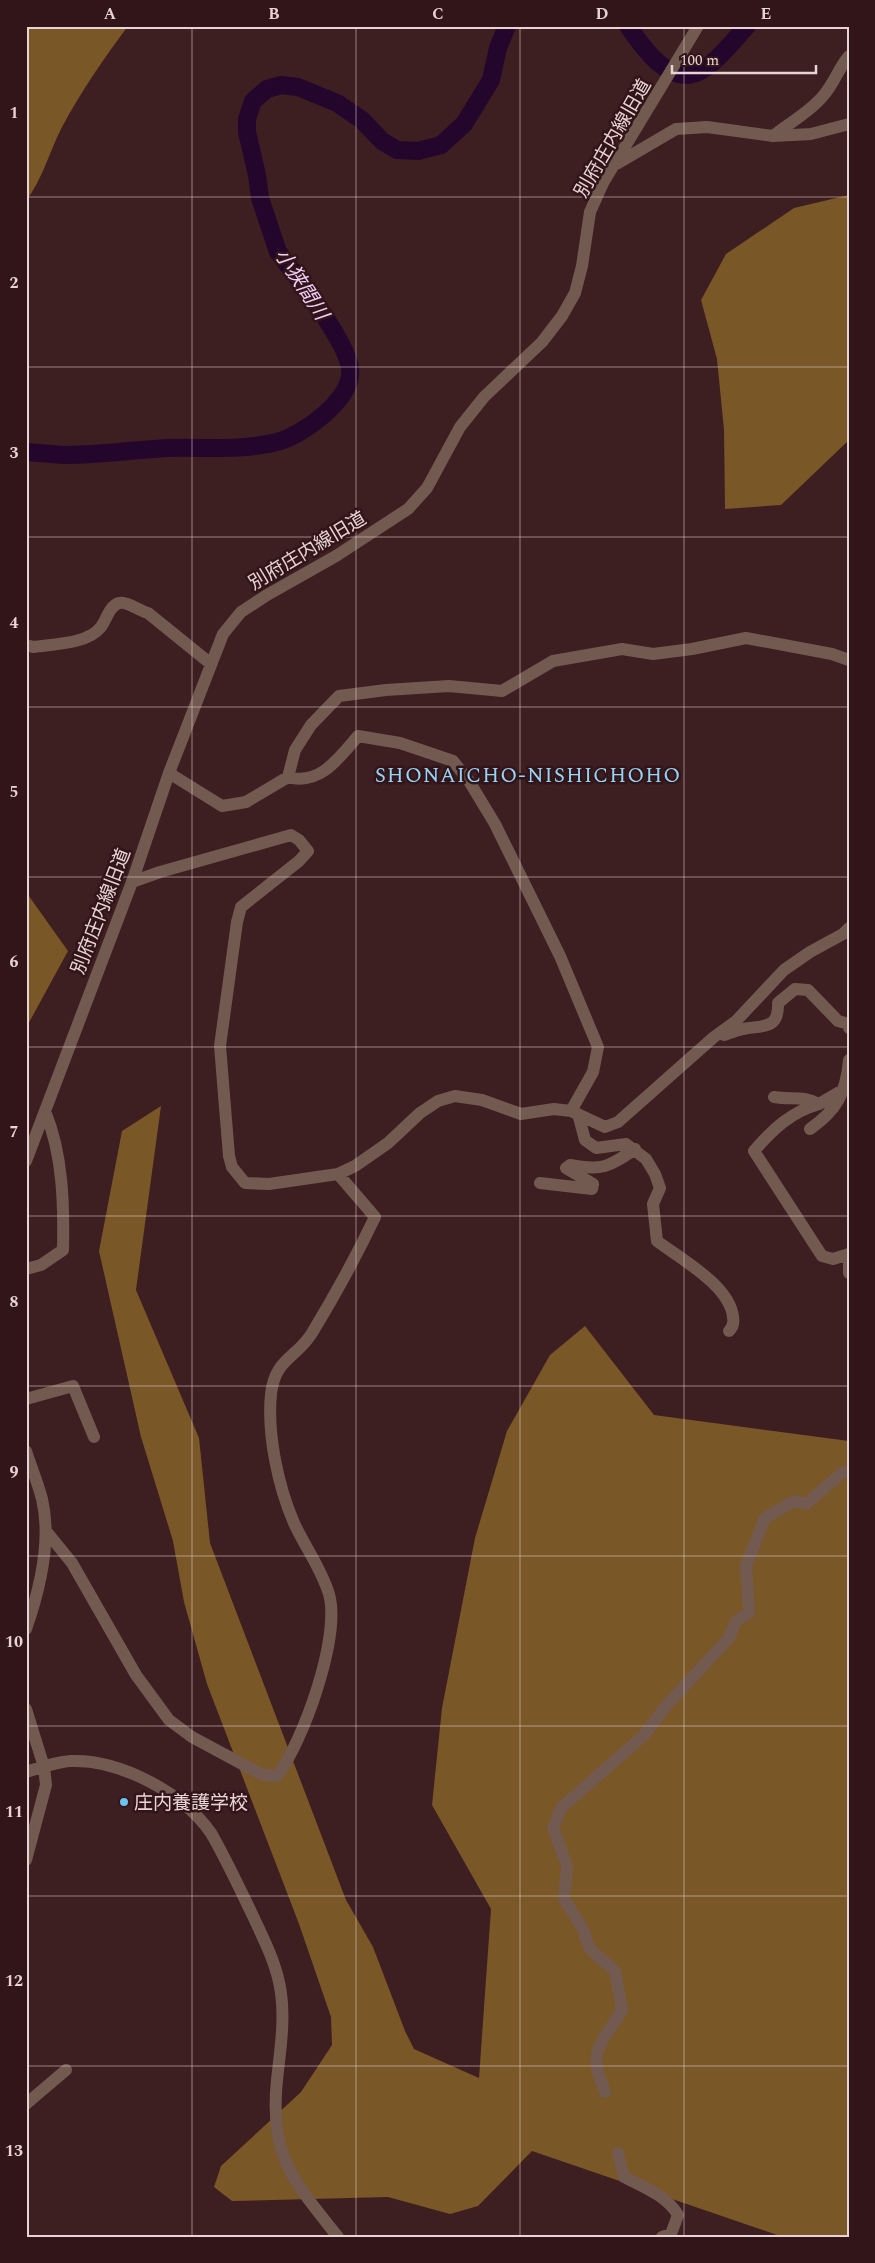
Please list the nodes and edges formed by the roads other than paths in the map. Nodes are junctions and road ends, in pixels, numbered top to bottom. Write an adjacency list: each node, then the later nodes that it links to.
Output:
1 (698, 26): 5 (street, 別府庄内線旧道)
2 (849, 56): 4 (street)
3 (849, 124): 4 (street)
4 (773, 136): 5 (street)
5 (616, 164): 8 (street, 別府庄内線旧道)
6 (26, 645): 8 (street)
7 (849, 660): 10 (street)
8 (211, 664): 9 (street, 別府庄内線旧道)
9 (169, 773): 10 (street); 11 (street, 別府庄内線旧道)
10 (288, 777): 20 (street)
11 (132, 882): 19 (street, 別府庄内線旧道); 24 (street)
12 (849, 928): 14 (street)
13 (849, 1028): 14 (street)
14 (714, 1037): 20 (street)
15 (849, 1060): 16 (street)
16 (843, 1090): 18 (street); 21 (street)
17 (774, 1097): 18 (street)
18 (819, 1104): 26 (street)
19 (44, 1111): 23 (street, 別府庄内線旧道); 28 (street)
20 (575, 1113): 22 (street); 24 (street)
21 (810, 1129)
22 (635, 1149): 25 (street); 30 (street)
23 (26, 1162)
24 (338, 1174): 35 (street)
25 (540, 1183)
26 (849, 1254)
27 (849, 1264): 29 (street)
28 (26, 1269)
29 (849, 1273)
30 (729, 1330)
31 (26, 1399): 32 (street)
32 (94, 1437)
33 (26, 1451): 35 (street)
34 (849, 1471): 42 (street)
35 (46, 1531): 36 (street)
36 (26, 1629)
37 (26, 1709): 38 (street)
38 (44, 1766): 39 (street); 40 (street); 45 (street)
39 (26, 1772)
40 (27, 1857)
41 (66, 2070): 43 (street)
42 (605, 2092)
43 (26, 2104)
44 (618, 2153): 46 (street)
45 (338, 2237)
46 (662, 2237)

